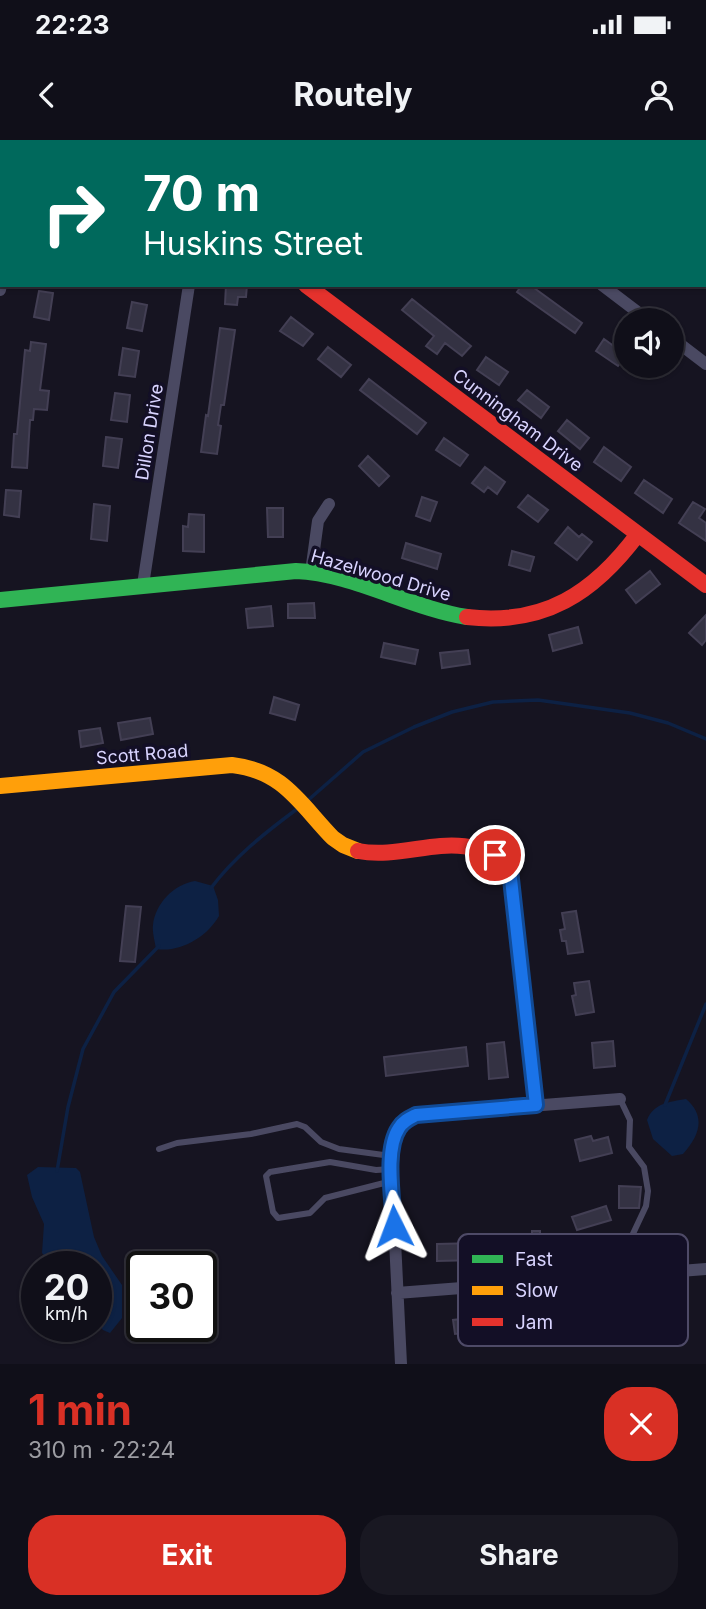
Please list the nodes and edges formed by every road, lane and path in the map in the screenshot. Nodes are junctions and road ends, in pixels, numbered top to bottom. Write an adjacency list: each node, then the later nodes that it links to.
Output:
1 (189, 287): 10 (street, Dillon Drive)
2 (309, 287): 8 (street, Cunningham Drive)
3 (605, 287): 4 (street)
4 (632, 308)
5 (684, 347): 6 (street)
6 (706, 364)
7 (330, 504): 9 (street)
8 (638, 534): 9 (street, Hazelwood Drive); 11 (street, Cunningham Drive)
9 (312, 572): 10 (street, Hazelwood Drive)
10 (143, 585): 12 (street, Hazelwood Drive)
11 (706, 585)
12 (0, 600)
13 (0, 786): 15 (street, Scott Road)
14 (620, 1099): 15 (street); 18 (lane)
15 (536, 1105): 17 (street)
16 (159, 1149): 17 (lane)
17 (392, 1168): 17 (lane); 22 (street)
18 (633, 1234)
19 (706, 1269): 20 (street)
20 (688, 1270)
21 (458, 1288): 22 (street)
22 (397, 1293): 23 (street)
23 (401, 1364)

